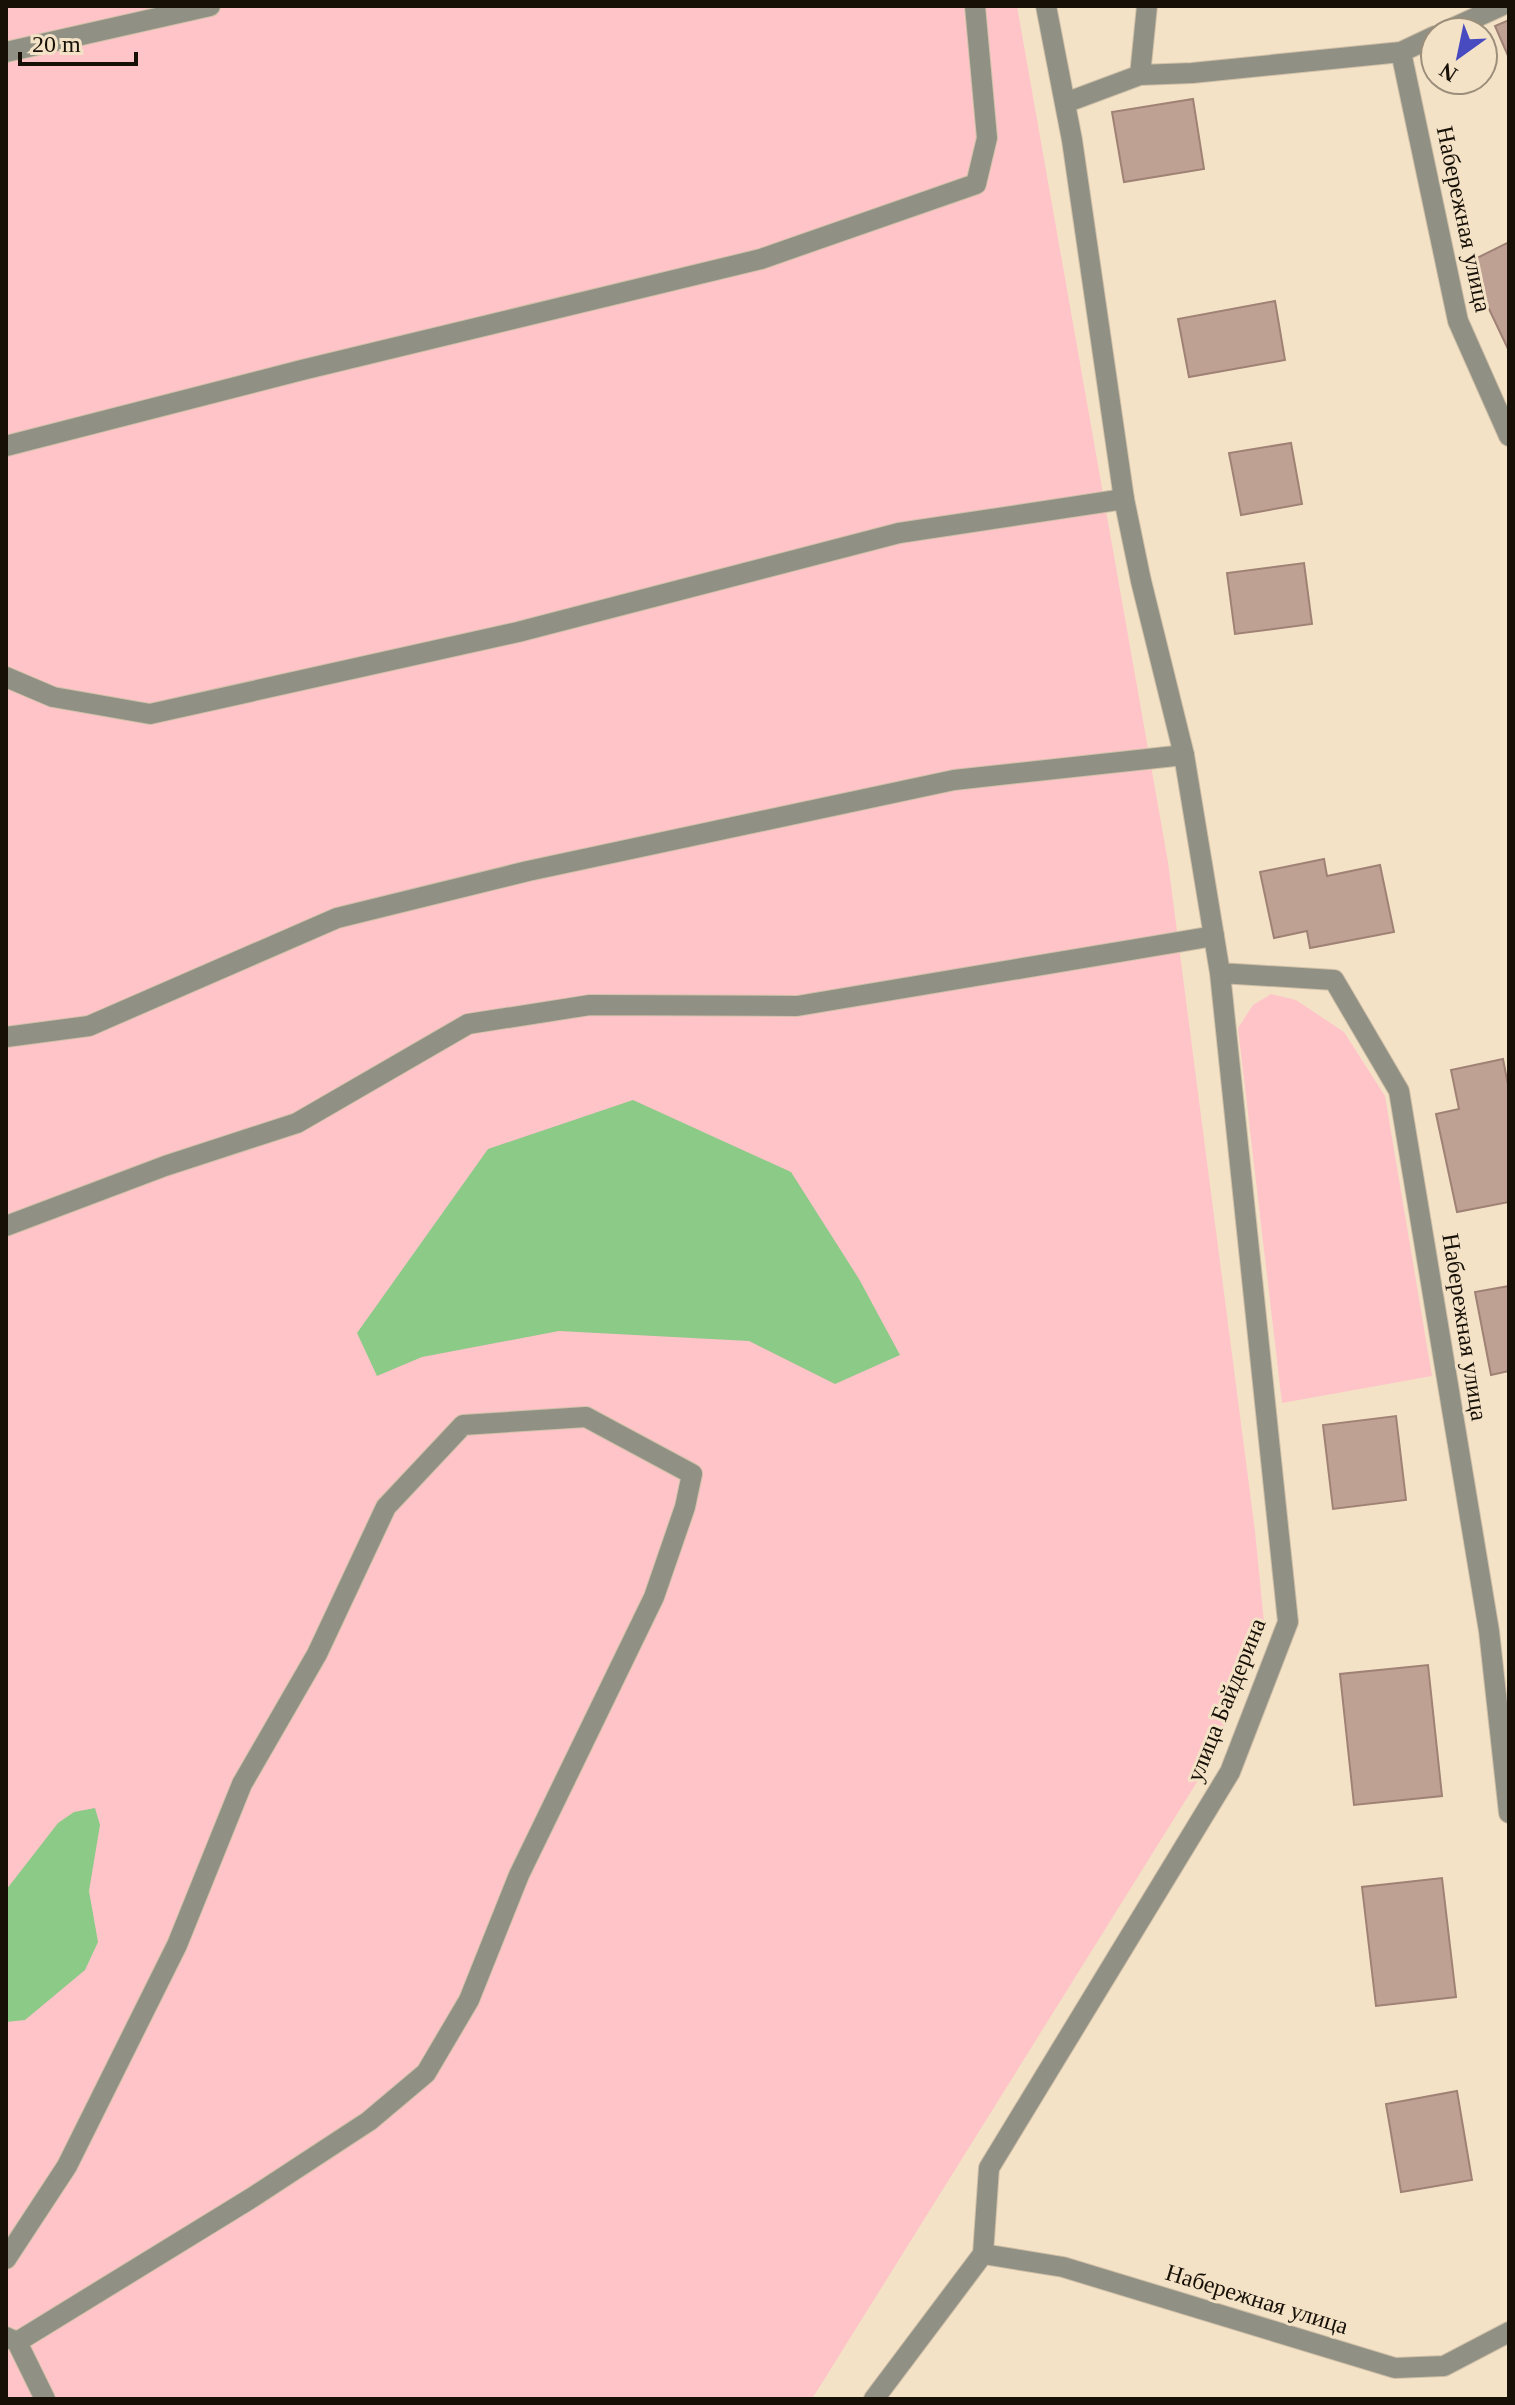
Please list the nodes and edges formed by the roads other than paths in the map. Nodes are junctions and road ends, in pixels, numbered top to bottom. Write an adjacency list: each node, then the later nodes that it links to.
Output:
1 (210, 6): 8 (street)
2 (975, 6): 13 (street)
3 (1046, 6): 11 (street, улица Байдерина)
4 (1147, 6): 10 (street)
5 (1501, 6): 6 (street)
6 (1479, 16)
7 (1419, 44): 9 (street)
8 (6, 52)
9 (1401, 52): 10 (street); 12 (street, Набережная улица)
10 (1140, 75): 11 (street)
11 (1065, 103): 14 (street, улица Байдерина)
12 (1509, 436)
13 (6, 446)
14 (1124, 499): 15 (street); 16 (street, улица Байдерина)
15 (6, 677)
16 (1184, 755): 17 (street, улица Байдерина); 19 (street)
17 (1214, 936): 18 (street, улица Байдерина); 20 (street)
18 (1220, 973): 21 (street, Набережная улица); 22 (street, улица Байдерина)
19 (6, 1037)
20 (6, 1226)
21 (1509, 1813)
22 (983, 2254): 24 (street, Набережная улица); 27 (street)
23 (6, 2259): 25 (street)
24 (1509, 2332)
25 (12, 2339): 26 (street)
26 (45, 2399)
27 (874, 2399)

